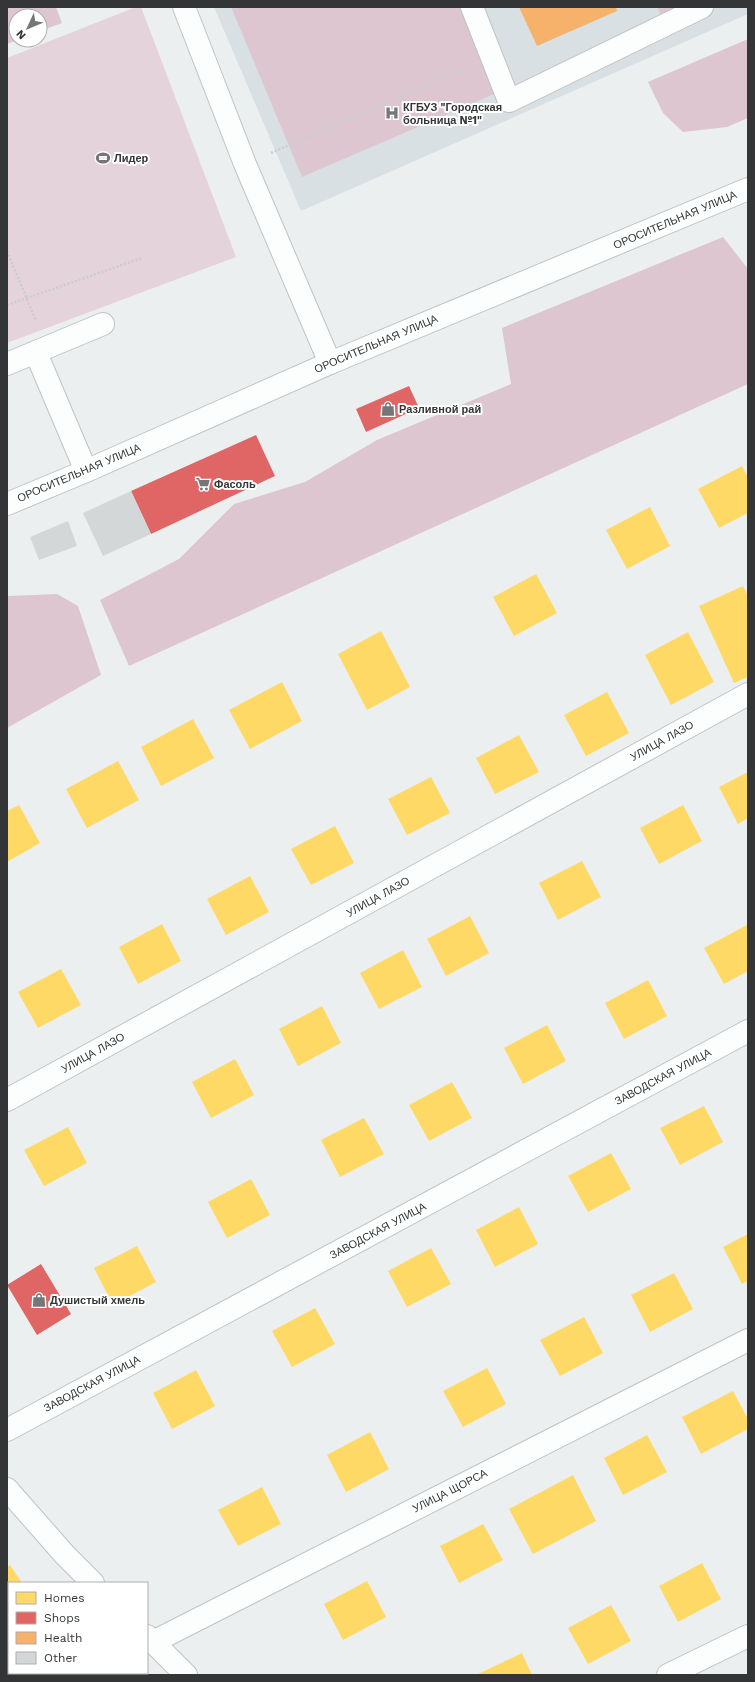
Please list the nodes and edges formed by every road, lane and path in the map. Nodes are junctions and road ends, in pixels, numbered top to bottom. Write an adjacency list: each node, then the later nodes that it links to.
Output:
1 (184, 7): 5 (street)
2 (472, 7): 4 (street)
3 (702, 7): 4 (street)
4 (492, 57): 5 (path)
5 (244, 164): 13 (street)
6 (748, 190): 13 (street, ОРОСИТЕЛЬНАЯ УЛИЦА)
7 (7, 251): 9 (path)
8 (142, 258): 9 (path)
9 (26, 298): 10 (path); 12 (path)
10 (7, 305)
11 (104, 324): 12 (street)
12 (42, 350): 14 (street); 15 (street)
13 (330, 363): 15 (street, ОРОСИТЕЛЬНАЯ УЛИЦА)
14 (7, 364)
15 (86, 471): 16 (street, ОРОСИТЕЛЬНАЯ УЛИЦА)
16 (7, 504)
17 (748, 694): 19 (street, УЛИЦА ЛАЗО)
18 (748, 1031): 21 (street, ЗАВОДСКАЯ УЛИЦА)
19 (7, 1100)
20 (748, 1340): 25 (street, УЛИЦА ЩОРСА)
21 (7, 1430)
22 (7, 1489): 23 (street)
23 (93, 1582)
24 (748, 1636): 27 (street)
25 (150, 1639): 26 (street)
26 (186, 1675)
27 (668, 1675)

